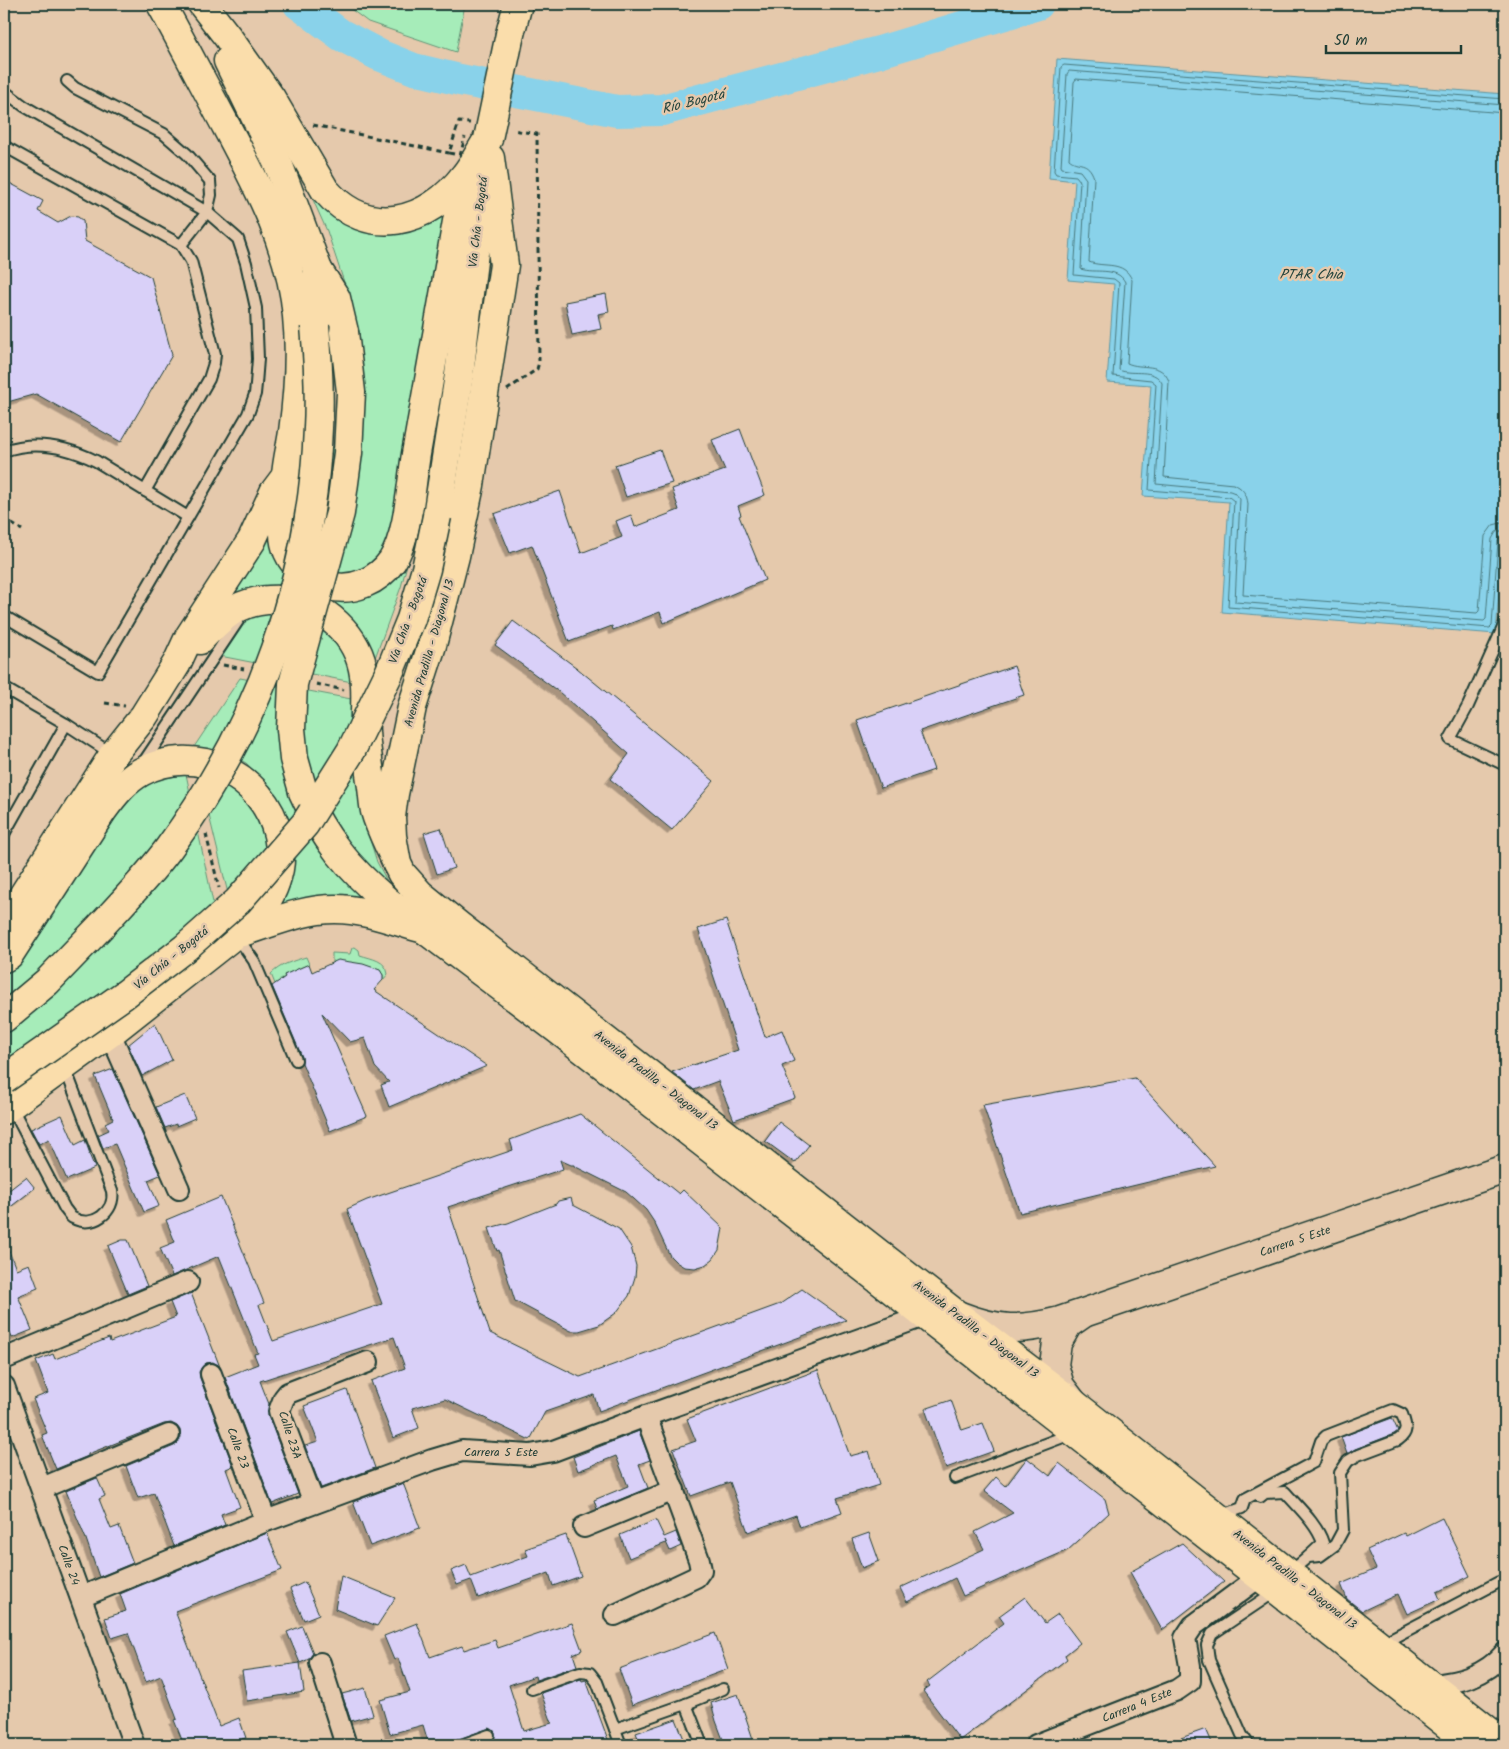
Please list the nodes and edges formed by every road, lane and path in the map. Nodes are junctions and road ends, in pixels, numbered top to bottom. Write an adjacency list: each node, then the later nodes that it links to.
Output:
1 (161, 4): 16 (main road)
2 (195, 4): 14 (main road)
3 (202, 4): 11 (main road)
4 (518, 4): 8 (main road, Vía Chía - Bogotá, bridge)
5 (68, 81): 12 (lane)
6 (4, 91): 12 (lane)
7 (304, 123): 10 (path)
8 (488, 139): 11 (main road); 31 (main road, Avenida Pradilla - Diagonal 13); 40 (main road, Vía Chía - Bogotá, bridge)
9 (4, 146): 13 (lane)
10 (449, 153)
11 (461, 165): 16 (main road)
12 (207, 212): 13 (lane); 18 (lane)
13 (181, 246): 17 (lane)
14 (318, 270): 33 (main road, Avenida Pradilla - Diagonal 13, bridge); 36 (main road, bridge)
15 (4, 452): 17 (lane)
16 (286, 476): 24 (main road)
17 (145, 491): 18 (lane)
18 (188, 517): 22 (lane)
19 (4, 519): 20 (path)
20 (22, 530)
21 (251, 602): 24 (main road); 29 (lane); 31 (main road)
22 (4, 616)
23 (1505, 623): 28 (lane)
24 (178, 664): 27 (main road)
25 (4, 688): 26 (lane)
26 (66, 724): 27 (lane); 30 (lane)
27 (113, 755): 32 (main road)
28 (1505, 765)
29 (120, 788): 34 (main road); 35 (main road)
30 (4, 834)
31 (397, 864): 46 (main road, Avenida Pradilla - Diagonal 13)
32 (4, 925)
33 (424, 929): 34 (main road); 47 (main road, Avenida Pradilla - Diagonal 13)
34 (236, 934): 37 (main road); 38 (lane)
35 (4, 958)
36 (4, 1018)
37 (110, 1033): 39 (main road); 43 (street)
38 (296, 1060)
39 (64, 1066): 41 (main road); 41 (lane)
40 (4, 1080)
41 (7, 1108)
42 (1505, 1169): 45 (street, Carrera 5 Este)
43 (179, 1189)
44 (188, 1282): 48 (street)
45 (1084, 1313): 46 (street, Carrera 5 Este); 52 (street, Carrera 5 Este)
46 (956, 1314): 52 (main road, Avenida Pradilla - Diagonal 13)
47 (924, 1316): 53 (street, Carrera 5 Este); 54 (main road, Avenida Pradilla - Diagonal 13)
48 (4, 1359)
49 (368, 1362): 59 (street, Calle 23A)
50 (211, 1374): 61 (street, Calle 23)
51 (4, 1386): 57 (street, Calle 24)
52 (1073, 1403): 60 (main road, Avenida Pradilla - Diagonal 13)
53 (646, 1416): 58 (street); 59 (street, Carrera 5 Este)
54 (1074, 1433): 56 (lane); 63 (main road, Avenida Pradilla - Diagonal 13)
55 (169, 1434): 57 (street)
56 (955, 1478)
57 (42, 1488): 65 (street, Calle 24)
58 (674, 1490): 62 (street); 66 (street)
59 (314, 1504): 61 (street, Carrera 5 Este)
60 (1229, 1513): 63 (main road, Avenida Pradilla - Diagonal 13); 63 (lane); 63 (lane)
61 (266, 1521): 65 (street, Carrera 5 Este)
62 (584, 1527)
63 (1283, 1575): 67 (main road, Avenida Pradilla - Diagonal 13); 82 (street, Carrera 4 Este); 83 (lane); 84 (main road, Avenida Pradilla - Diagonal 13)
64 (1499, 1582): 67 (lane)
65 (81, 1597): 77 (street, Calle 24)
66 (615, 1615)
67 (1380, 1645): 70 (main road, Avenida Pradilla - Diagonal 13)
68 (1505, 1653): 70 (street)
69 (320, 1663): 78 (street)
70 (1430, 1685): 76 (main road, Avenida Pradilla - Diagonal 13)
71 (532, 1689): 74 (lane)
72 (723, 1689): 73 (lane)
73 (686, 1704): 74 (lane); 81 (lane)
74 (615, 1729): 80 (lane)
75 (489, 1735): 79 (lane)
76 (1505, 1744)
77 (134, 1745)
78 (346, 1745)
79 (461, 1745)
80 (621, 1745)
81 (702, 1745)
82 (1036, 1745)
83 (1249, 1745)
84 (1473, 1745)

